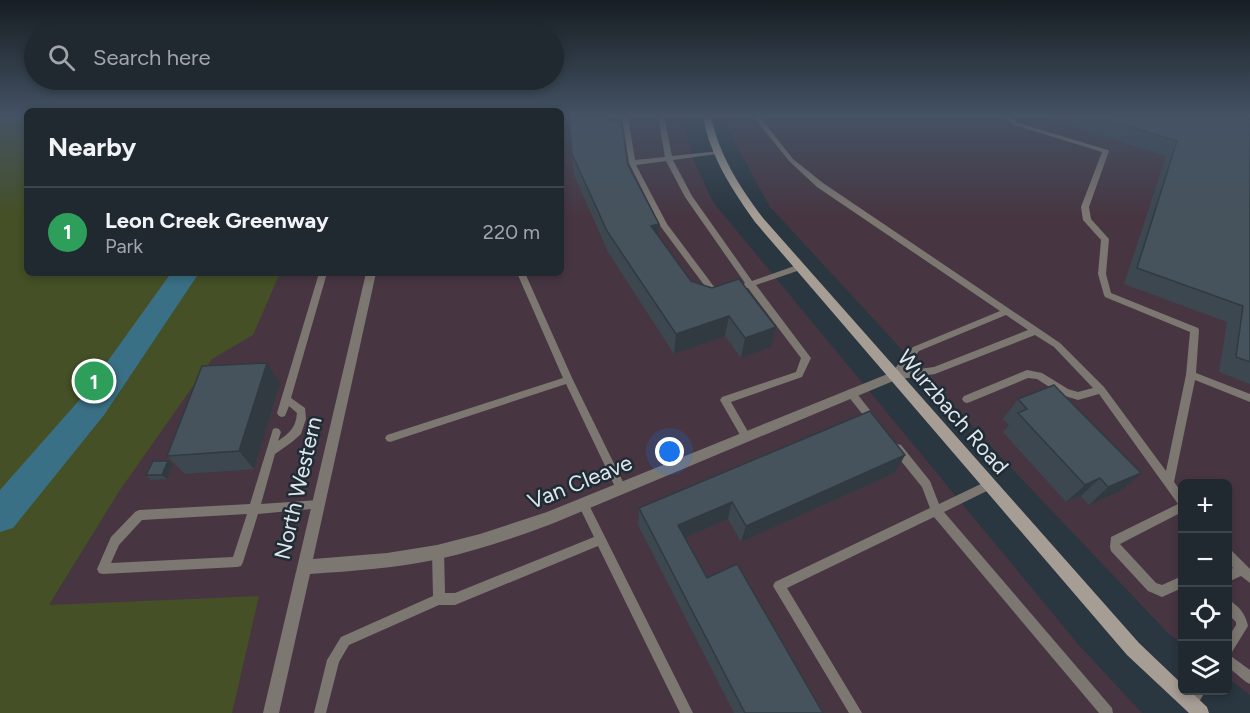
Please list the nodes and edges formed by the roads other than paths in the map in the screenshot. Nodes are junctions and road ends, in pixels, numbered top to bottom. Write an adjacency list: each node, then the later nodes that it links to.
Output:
1 (630, 149): 7 (lane)
2 (667, 149): 6 (lane)
3 (782, 149): 13 (lane)
4 (1100, 149): 15 (lane)
5 (717, 152): 6 (lane); 8 (main road, Wurzbach Road)
6 (669, 159): 7 (lane); 12 (lane)
7 (632, 164): 12 (lane)
8 (800, 267): 12 (lane); 16 (main road, Wurzbach Road)
9 (322, 276): 21 (lane)
10 (370, 276): 35 (street, North Western)
11 (522, 276): 17 (lane)
12 (750, 284): 26 (lane)
13 (1007, 311): 14 (lane); 16 (lane)
14 (1035, 331): 16 (lane); 18 (lane)
15 (1191, 375): 20 (lane); 30 (lane)
16 (894, 376): 19 (street, Van Cleave); 31 (main road, Wurzbach Road)
17 (568, 380): 27 (lane); 32 (lane)
18 (1101, 390): 22 (lane); 30 (lane)
19 (851, 393): 24 (lane); 26 (street, Van Cleave)
20 (1250, 398)
21 (286, 399): 23 (lane); 29 (lane)
22 (967, 399)
23 (282, 413)
24 (881, 430)
25 (276, 432): 29 (lane)
26 (746, 437): 32 (street, Van Cleave)
27 (390, 438)
28 (889, 439): 38 (lane)
29 (271, 451): 36 (lane)
30 (1169, 482): 33 (lane)
31 (989, 485): 38 (lane); 50 (main road, Wurzbach Road)
32 (621, 488): 34 (street, Van Cleave)
33 (1178, 495)
34 (583, 504): 39 (lane); 40 (street, Van Cleave)
35 (318, 505): 36 (lane); 42 (street, North Western)
36 (254, 508): 36 (lane)
37 (1178, 509): 44 (lane)
38 (938, 512): 54 (lane); 55 (lane)
39 (600, 540): 45 (lane); 53 (lane)
40 (438, 552): 42 (street, Van Cleave); 45 (lane)
41 (1232, 560): 43 (lane)
42 (303, 567): 51 (street, North Western)
43 (1246, 573)
44 (1178, 584)
45 (439, 599): 52 (lane)
46 (1232, 611): 47 (lane)
47 (1232, 641)
48 (1232, 664): 49 (lane)
49 (1250, 678)
50 (1196, 709)
51 (271, 713)
52 (320, 713)
53 (687, 713)
54 (856, 713)
55 (1107, 713)

